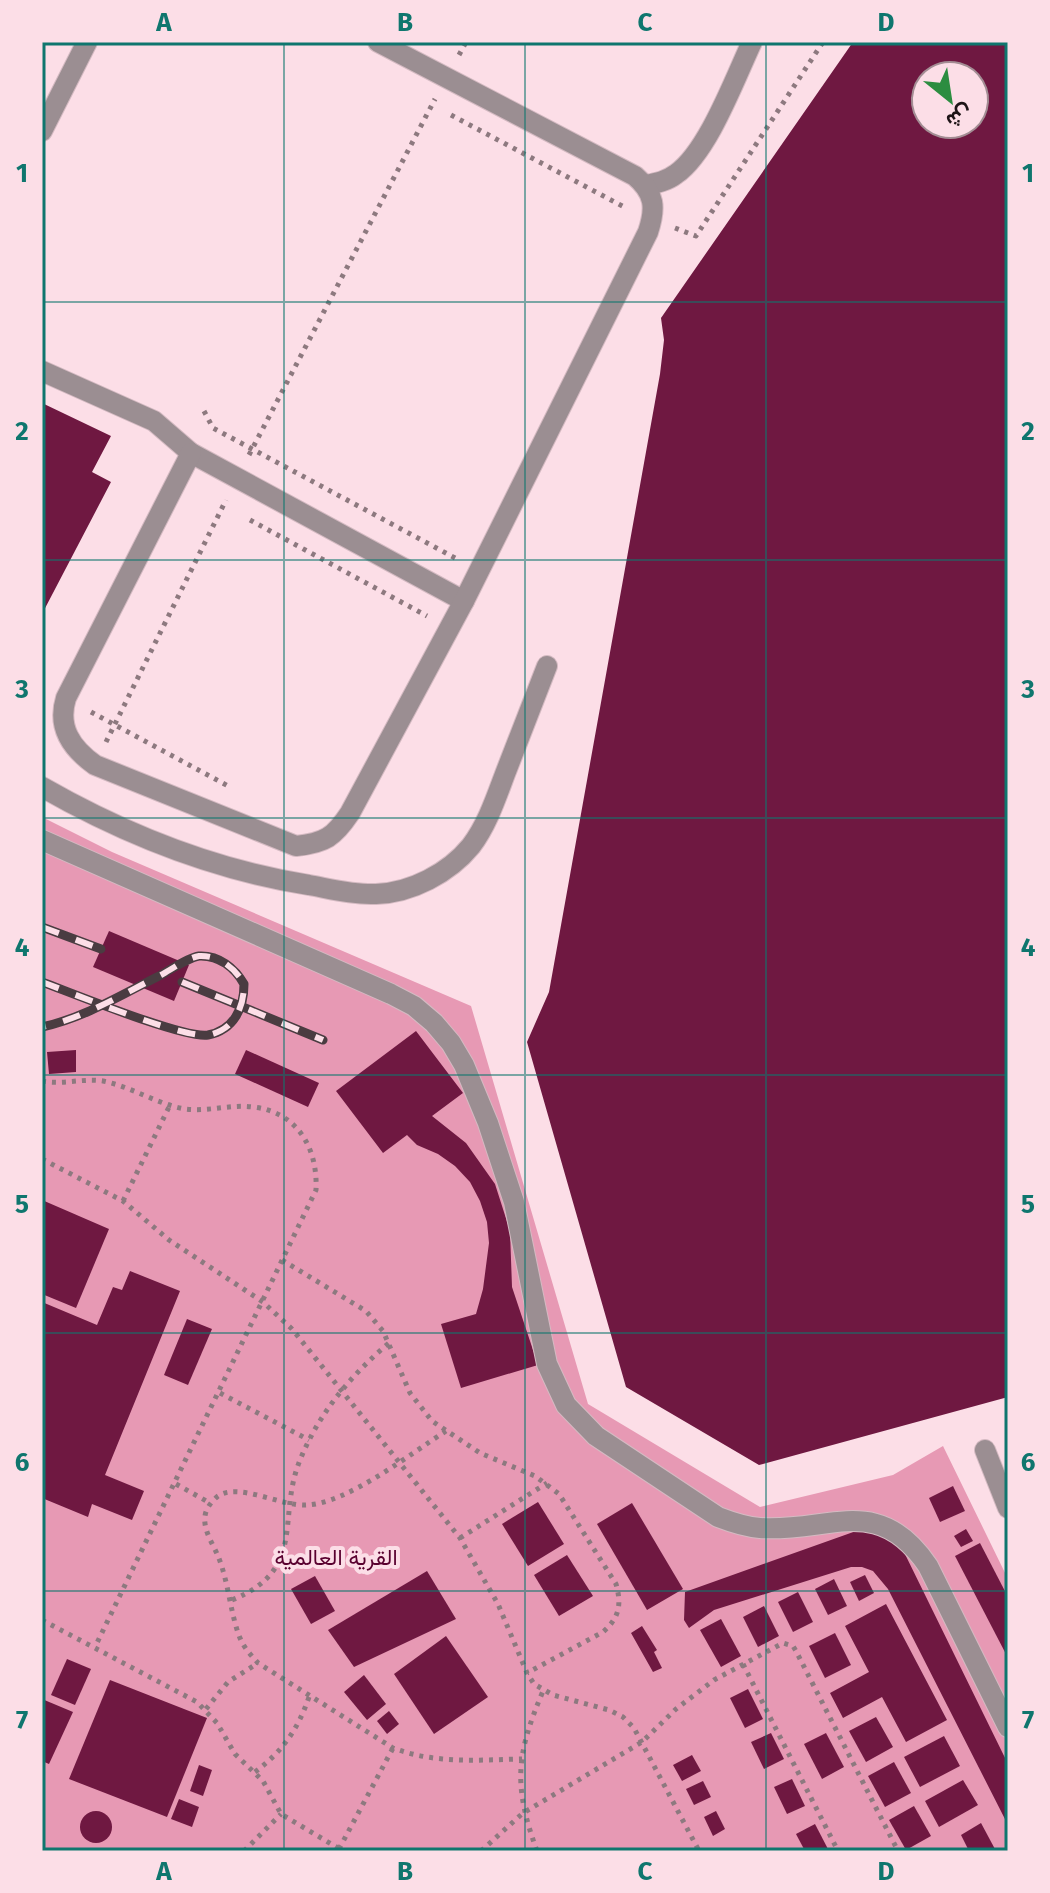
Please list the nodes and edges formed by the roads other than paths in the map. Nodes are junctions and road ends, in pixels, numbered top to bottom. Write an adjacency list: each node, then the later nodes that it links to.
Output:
1 (87, 42): 4 (lane)
2 (378, 42): 5 (lane)
3 (752, 42): 5 (lane)
4 (42, 131)
5 (646, 185): 8 (lane)
6 (42, 371): 7 (lane)
7 (191, 453): 8 (lane); 8 (lane)
8 (464, 601)
9 (547, 666): 10 (lane)
10 (42, 787)
11 (42, 840): 14 (lane)
12 (985, 1450): 13 (lane)
13 (1008, 1508)
14 (1008, 1727)

